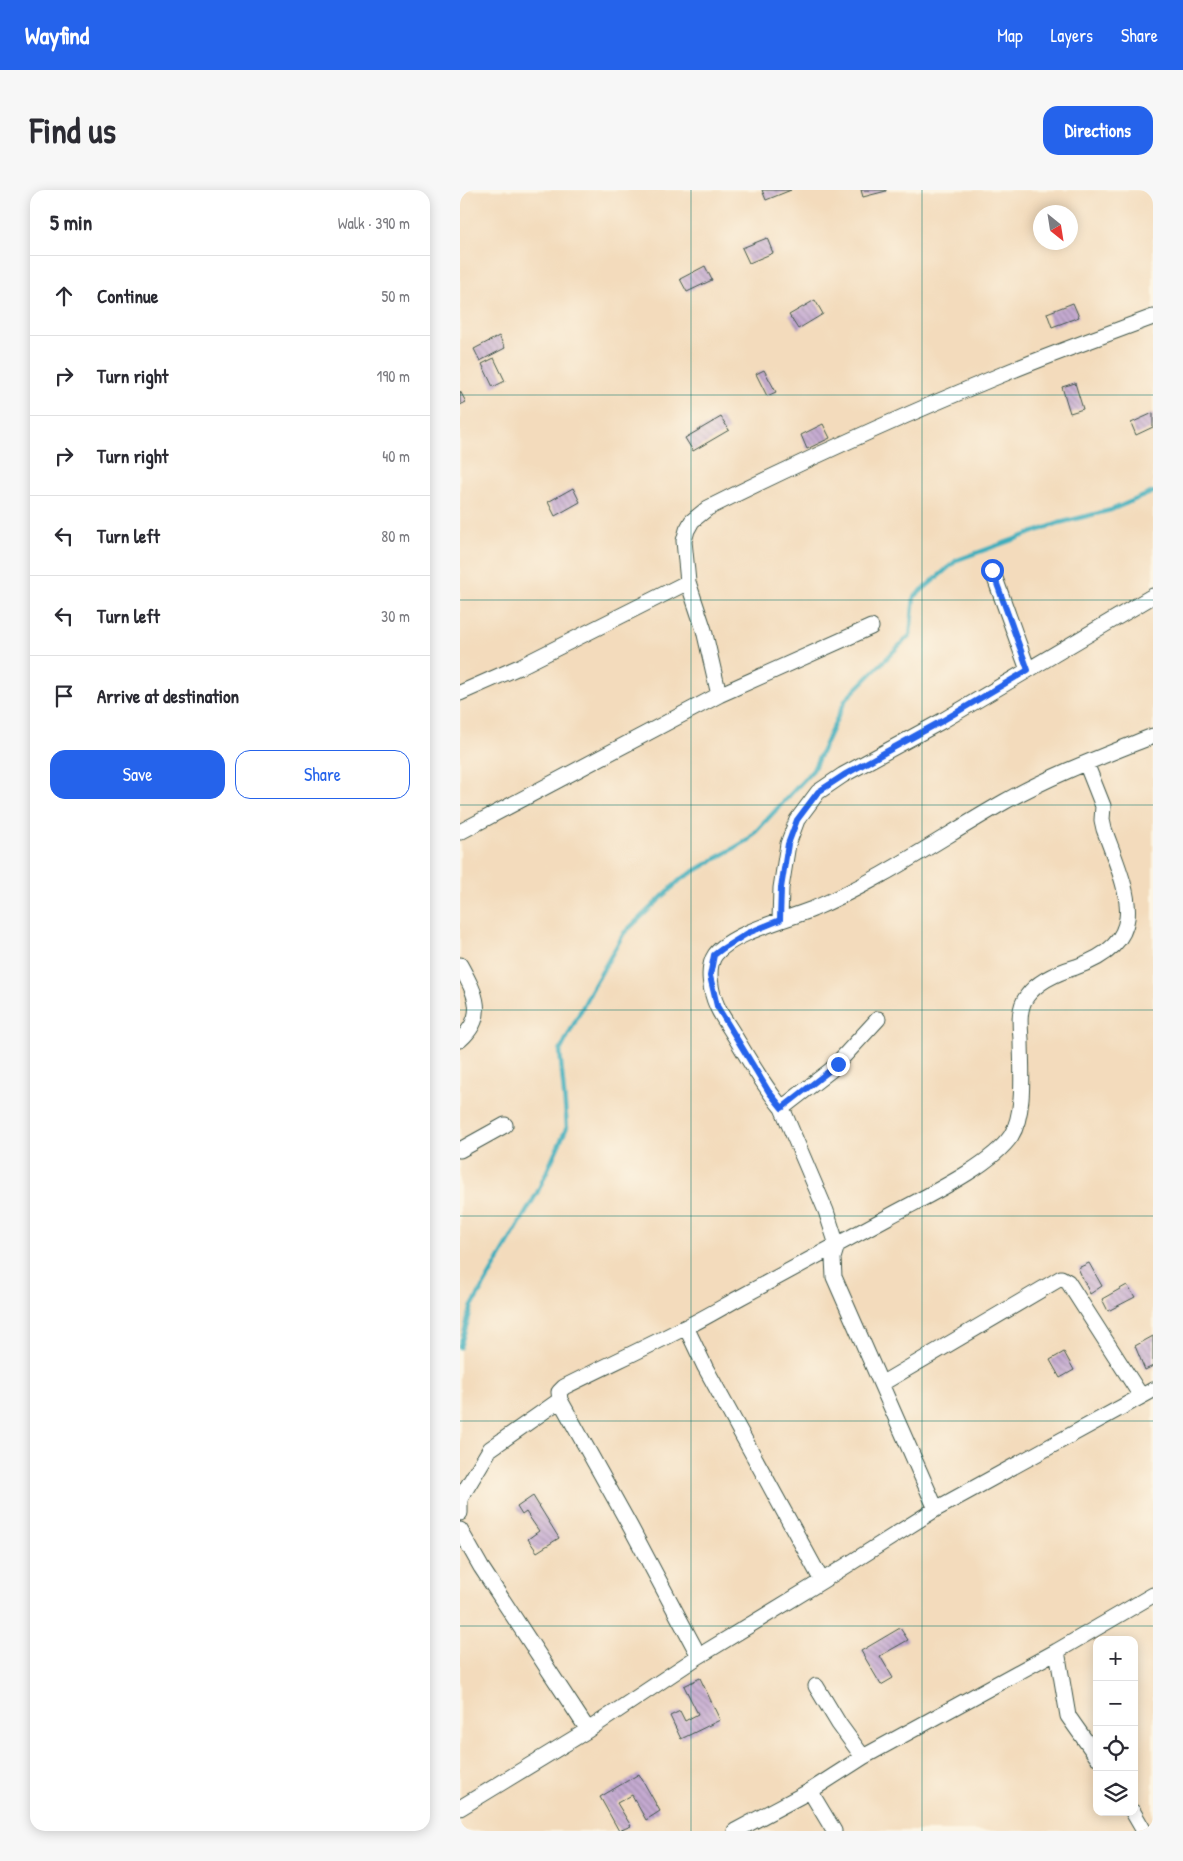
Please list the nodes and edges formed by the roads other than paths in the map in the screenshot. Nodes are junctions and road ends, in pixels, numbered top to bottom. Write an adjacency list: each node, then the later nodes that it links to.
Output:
1 (1153, 317): 3 (street)
2 (992, 570): 6 (street)
3 (688, 582): 7 (street); 8 (street)
4 (1153, 596): 6 (street)
5 (871, 627): 8 (street)
6 (1028, 670): 12 (street)
7 (460, 693)
8 (719, 695): 11 (street)
9 (1153, 736): 10 (street)
10 (1086, 763): 12 (street); 19 (street)
11 (460, 832)
12 (780, 920): 16 (street)
13 (460, 965): 15 (street)
14 (878, 1019): 16 (street)
15 (460, 1040)
16 (782, 1108): 19 (street)
17 (505, 1125): 18 (street)
18 (460, 1150)
19 (837, 1245): 20 (street); 21 (street)
20 (686, 1327): 23 (street); 27 (street)
21 (881, 1384): 22 (street); 24 (street)
22 (1147, 1393): 24 (street)
23 (560, 1400): 25 (street); 30 (street)
24 (936, 1509): 27 (street)
25 (460, 1513)
26 (460, 1530): 32 (street)
27 (822, 1581): 30 (street)
28 (1153, 1595): 29 (street)
29 (1057, 1651): 33 (street); 34 (street)
30 (699, 1656): 32 (street)
31 (816, 1686): 34 (street)
32 (588, 1730): 36 (street)
33 (1093, 1751)
34 (862, 1757): 35 (street)
35 (810, 1791): 38 (street); 39 (street)
36 (460, 1808)
37 (1135, 1816): 40 (street)
38 (735, 1831)
39 (834, 1831)
40 (1144, 1831)

